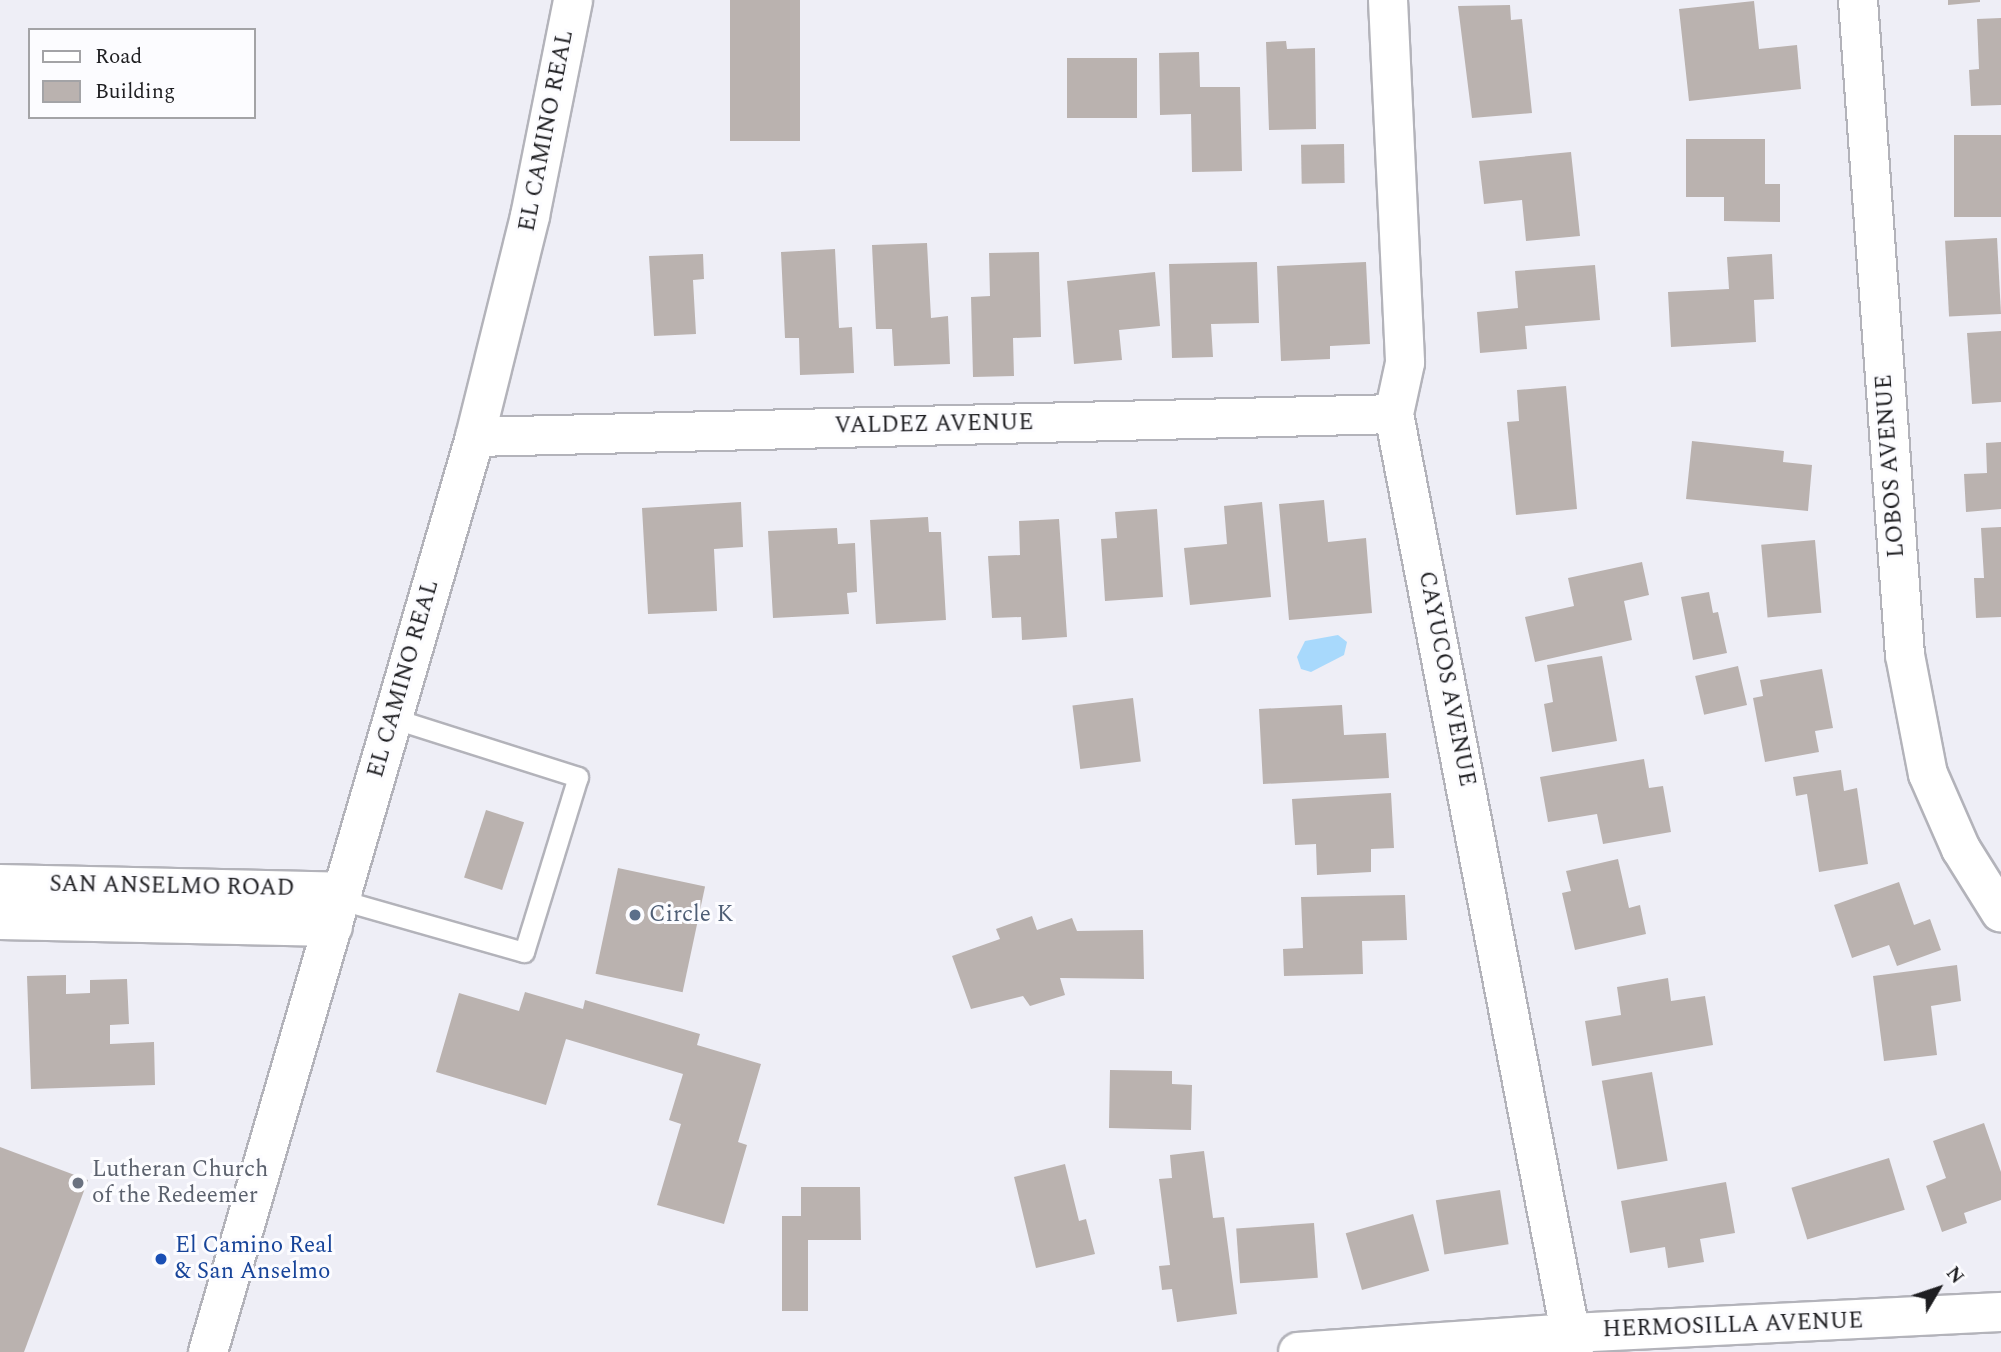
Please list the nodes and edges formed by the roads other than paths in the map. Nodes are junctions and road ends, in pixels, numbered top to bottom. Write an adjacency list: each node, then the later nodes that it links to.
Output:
1 (573, 0): 5 (street, EL CAMINO REAL)
2 (1388, 0): 4 (street, CAYUCOS AVENUE)
3 (1858, 0): 9 (street, LOBOS AVENUE)
4 (1394, 414): 5 (street, VALDEZ AVENUE); 12 (street, CAYUCOS AVENUE)
5 (475, 437): 6 (street, EL CAMINO REAL)
6 (392, 718): 8 (street, EL CAMINO REAL); 8 (lane)
7 (0, 884): 8 (street, SAN ANSELMO ROAD)
8 (339, 906): 10 (street, SAN ANSELMO ROAD); 13 (street, EL CAMINO REAL)
9 (2001, 913)
10 (0, 919)
11 (2001, 1312): 12 (street, HERMOSILLA AVENUE)
12 (1572, 1342): 14 (street, HERMOSILLA AVENUE)
13 (210, 1351)
14 (1298, 1352)

